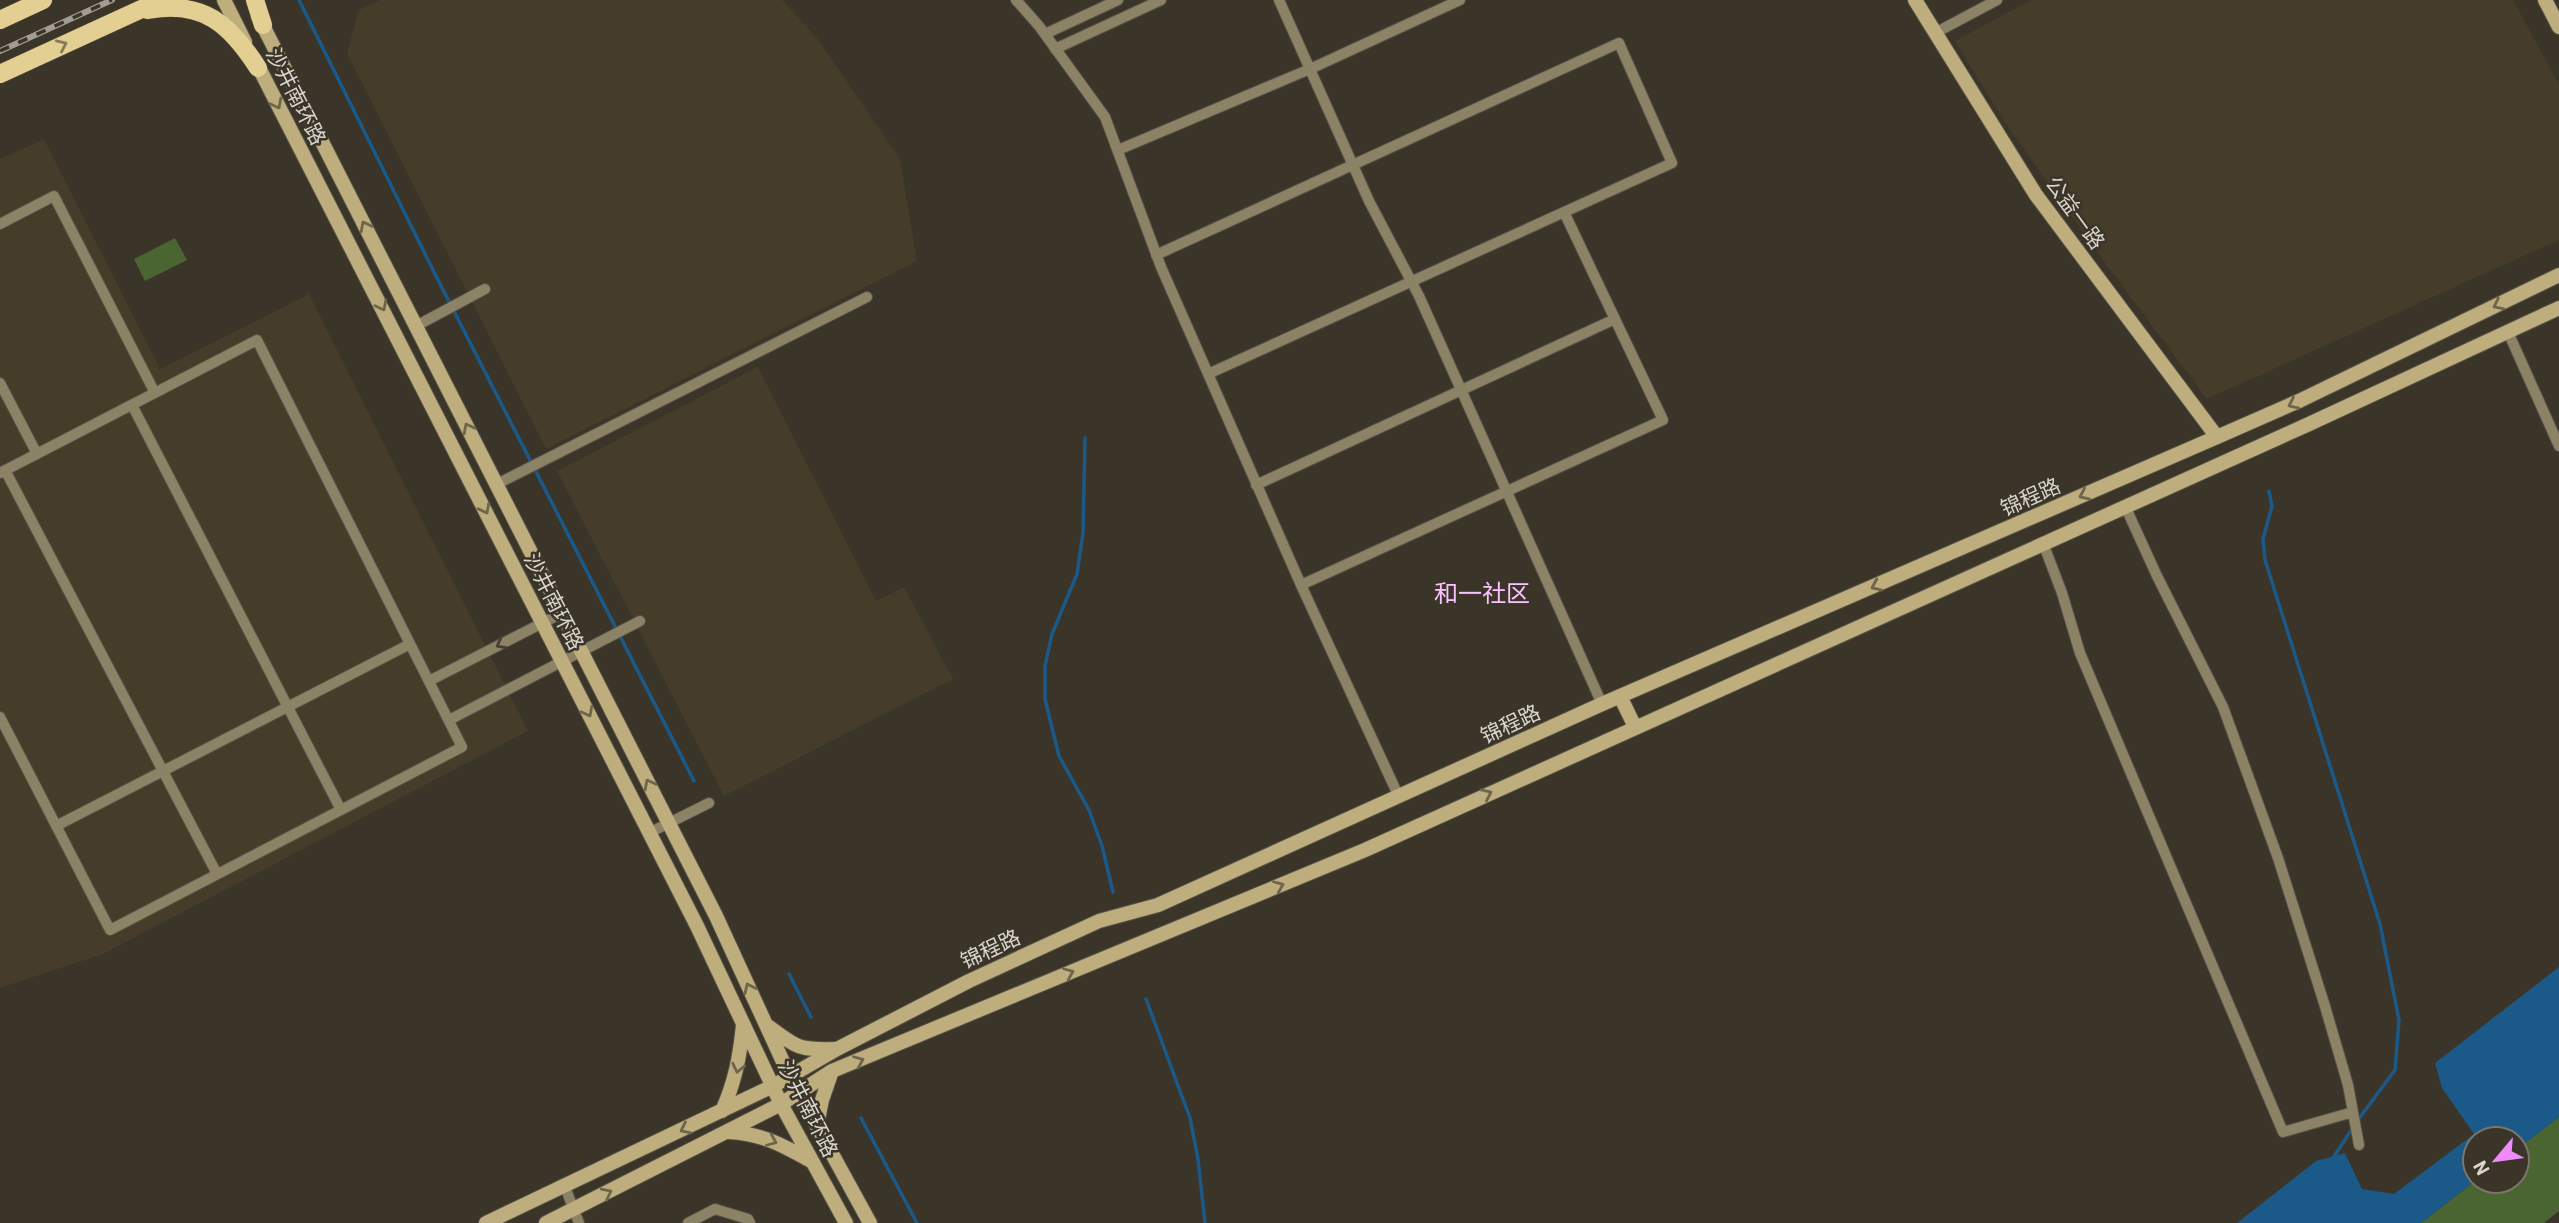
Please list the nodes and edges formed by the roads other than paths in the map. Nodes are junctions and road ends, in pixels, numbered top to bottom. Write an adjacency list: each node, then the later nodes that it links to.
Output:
1 (43, 0): 15 (main road)
2 (161, 0): 14 (main road)
3 (224, 0): 21 (main road, 沙井南环路)
4 (250, 0): 16 (main road, 沙井南环路)
5 (256, 0): 16 (main road)
6 (1016, 0): 19 (street)
7 (1118, 0): 19 (street)
8 (1160, 0): 20 (street)
9 (1279, 0): 22 (street)
10 (1460, 0): 22 (street)
11 (1915, 0): 18 (main road, 公益一路)
12 (1997, 0): 18 (street)
13 (2545, 0): 17 (main road)
14 (131, 14): 21 (main road); 23 (main road, one-way to 14)
15 (0, 20)
16 (263, 25): 35 (main road, 沙井南环路, one-way to 16)
17 (2559, 27)
18 (1936, 33): 42 (main road, 公益一路)
19 (1045, 34): 20 (street)
20 (1055, 49): 24 (street)
21 (258, 68): 54 (main road, 沙井南环路, one-way to 54)
22 (1310, 69): 24 (street); 25 (street)
23 (0, 74)
24 (1118, 150): 28 (street)
25 (1354, 167): 26 (street); 28 (street); 30 (street)
26 (1564, 212): 30 (street); 34 (street)
27 (0, 224): 40 (street)
28 (1156, 255): 37 (street)
29 (2559, 275): 42 (main road, 锦程路, one-way to 42)
30 (1411, 282): 37 (street); 39 (street)
31 (485, 289): 35 (street)
32 (867, 297): 46 (street)
33 (2559, 308): 36 (main road)
34 (1615, 319): 39 (street); 48 (street)
35 (416, 326): 46 (main road, 沙井南环路, one-way to 35)
36 (2508, 332): 43 (street); 49 (main road)
37 (1208, 374): 47 (street)
38 (0, 383): 44 (street)
39 (1462, 392): 47 (street); 48 (street)
40 (155, 393): 41 (street); 55 (street)
41 (132, 404): 44 (street); 61 (street)
42 (2217, 438): 59 (main road, 锦程路, one-way to 59)
43 (2559, 446)
44 (37, 454): 45 (street)
45 (2, 471): 65 (street)
46 (497, 484): 52 (main road, 沙井南环路)
47 (1256, 485): 51 (street)
48 (1507, 491): 51 (street); 60 (street)
49 (2125, 506): 50 (main road); 82 (street)
50 (2043, 543): 64 (main road); 82 (street)
51 (1301, 585): 66 (street)
52 (562, 613): 54 (street); 56 (main road, 沙井南环路)
53 (640, 621): 56 (street)
54 (542, 622): 57 (main road, 沙井南环路); 58 (street, one-way to 58)
55 (410, 644): 58 (street); 61 (street)
56 (582, 652): 57 (street); 69 (main road, 沙井南环路, one-way to 56)
57 (562, 662): 63 (street); 71 (main road, 沙井南环路, one-way to 71)
58 (429, 681): 63 (street)
59 (1620, 696): 60 (main road, 锦程路); 64 (main road)
60 (1602, 704): 66 (main road, 锦程路)
61 (287, 705): 65 (street); 68 (street)
62 (0, 717): 70 (street)
63 (449, 720): 68 (street)
64 (1635, 727): 76 (main road, one-way to 64)
65 (162, 771): 70 (street); 72 (street)
66 (1399, 797): 75 (main road, 锦程路)
67 (709, 803): 69 (street)
68 (341, 810): 72 (street)
69 (669, 823): 71 (street); 74 (main road, 沙井南环路, one-way to 69)
70 (55, 826): 72 (street)
71 (649, 833): 73 (main road, 沙井南环路)
72 (217, 874)
73 (743, 1024): 78 (main road, 沙井南环路); 81 (main road, one-way to 81)
74 (766, 1025): 75 (main road); 77 (main road, 沙井南环路)
75 (837, 1049): 77 (main road, 锦程路)
76 (832, 1072): 79 (main road); 83 (main road)
77 (790, 1077): 78 (main road, 锦程路); 79 (main road, 沙井南环路)
78 (773, 1086): 80 (main road, 沙井南环路); 81 (main road, 锦程路)
79 (798, 1092): 80 (main road); 83 (main road, 沙井南环路)
80 (781, 1104): 84 (main road); 86 (main road, 沙井南环路)
81 (722, 1111): 87 (main road, 锦程路, one-way to 87)
82 (2353, 1112): 85 (street)
83 (817, 1125): 94 (main road, 沙井南环路)
84 (728, 1131): 86 (main road, one-way to 86); 88 (main road, one-way to 84)
85 (2359, 1145)
86 (813, 1161): 93 (main road, 沙井南环路)
87 (565, 1187): 88 (street); 89 (main road, 锦程路)
88 (576, 1217): 90 (main road)
89 (486, 1223)
90 (546, 1223)
91 (688, 1223): 92 (street)
92 (750, 1223)
93 (846, 1223)
94 (870, 1223)

